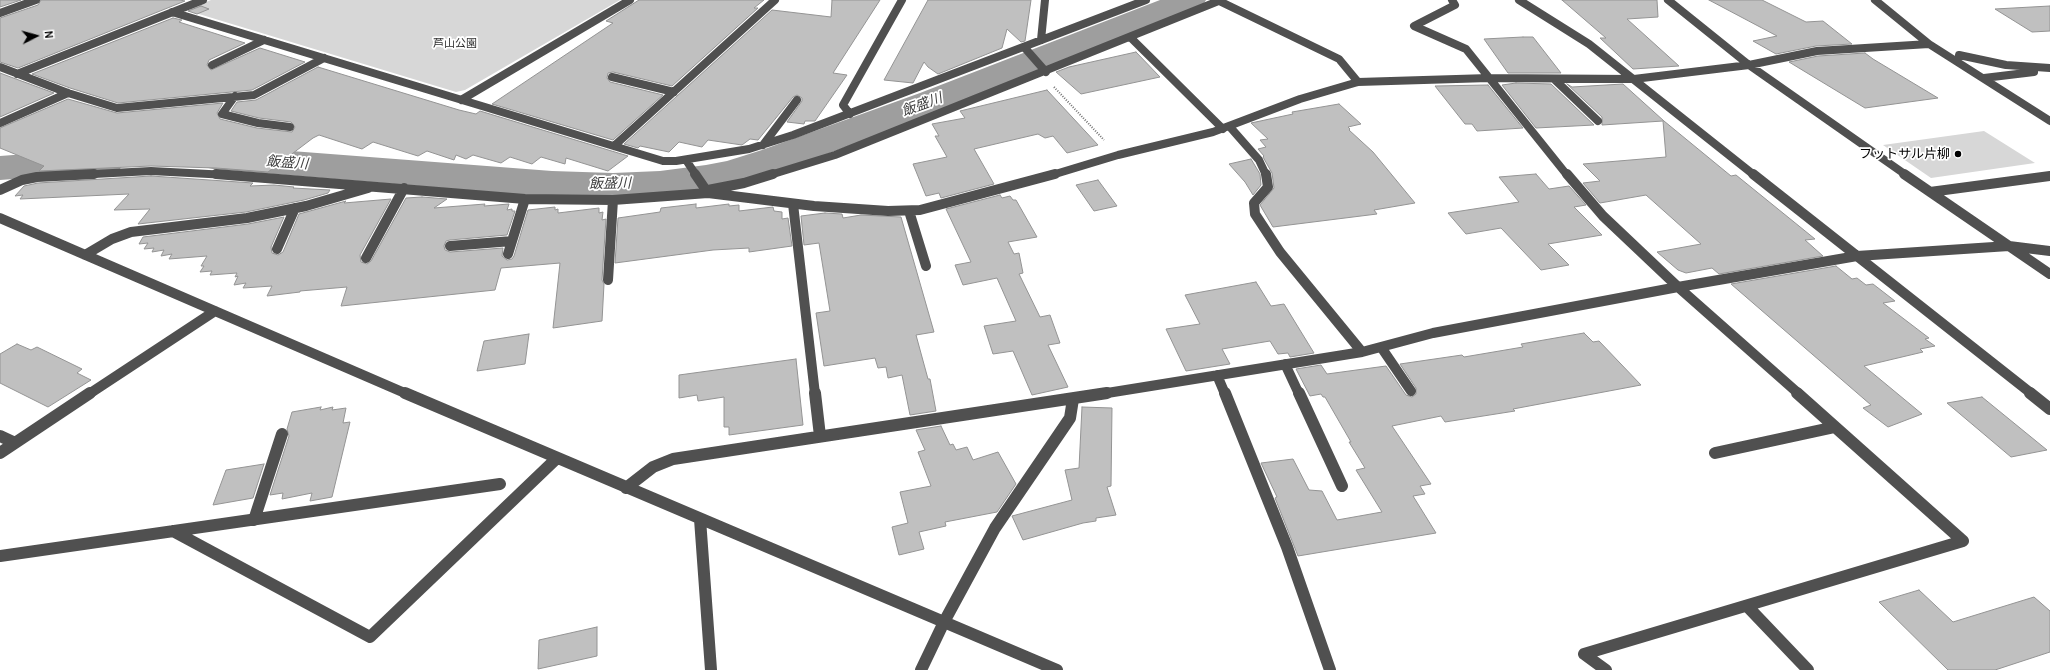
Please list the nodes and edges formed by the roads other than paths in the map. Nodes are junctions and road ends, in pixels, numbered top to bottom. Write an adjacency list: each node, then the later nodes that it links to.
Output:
1 (36, 0): 14 (street)
2 (203, 0): 13 (street)
3 (630, 0): 37 (street)
4 (775, 0): 34 (street)
5 (902, 0): 39 (street)
6 (1045, 0): 17 (street)
7 (1146, 0): 17 (street)
8 (1218, 0): 15 (street); 33 (street)
9 (1452, 0): 29 (street)
10 (1519, 0): 32 (street)
11 (1668, 0): 23 (street)
12 (1875, 0): 18 (street)
13 (172, 12): 16 (street); 27 (street)
14 (0, 13)
15 (1130, 37): 26 (street); 44 (street)
16 (264, 40): 21 (street); 22 (street)
17 (1041, 40): 19 (street)
18 (1929, 44): 23 (street); 30 (street)
19 (1026, 50): 26 (street); 39 (street)
20 (1960, 54): 25 (street)
21 (324, 58): 36 (street); 37 (street)
22 (212, 65)
23 (1749, 65): 32 (street); 53 (street)
24 (0, 68): 27 (street)
25 (2050, 69): 30 (street)
26 (1043, 71): 52 (street)
27 (17, 74): 35 (street)
28 (612, 77): 34 (street)
29 (1488, 78): 31 (street); 33 (street); 72 (street)
30 (1984, 78): 41 (street)
31 (1554, 79): 32 (street); 40 (street)
32 (1634, 79): 67 (street)
33 (1358, 82): 44 (street)
34 (674, 92): 46 (street)
35 (68, 93): 36 (street); 42 (street)
36 (234, 96): 43 (street)
37 (461, 100): 46 (street)
38 (797, 100): 45 (street)
39 (850, 114): 45 (street)
40 (1598, 121)
41 (2050, 121)
42 (0, 123)
43 (290, 127)
44 (1226, 128): 58 (street); 75 (street)
45 (763, 145): 47 (street)
46 (614, 146): 47 (street)
47 (686, 160): 52 (street)
48 (2050, 176): 53 (street)
49 (374, 187): 50 (street); 51 (street); 57 (street)
50 (404, 188): 54 (street); 68 (street)
51 (0, 190)
52 (707, 190): 55 (street); 56 (street)
53 (1930, 192): 62 (street)
54 (525, 199): 55 (street); 60 (street)
55 (613, 200): 71 (street)
56 (793, 204): 58 (street); 84 (street)
57 (295, 208): 63 (street); 66 (street)
58 (909, 211): 69 (street)
59 (1, 220): 66 (street)
60 (512, 241): 61 (street); 65 (street)
61 (450, 246)
62 (2009, 246): 64 (street); 67 (street); 70 (street)
63 (277, 249)
64 (2050, 251)
65 (508, 254)
66 (84, 255): 73 (street)
67 (1857, 256): 72 (street); 80 (street)
68 (366, 258)
69 (926, 266)
70 (2050, 274)
71 (608, 280)
72 (1678, 287): 74 (street); 81 (street)
73 (216, 311): 85 (street); 88 (street)
74 (1381, 347): 75 (street); 78 (street)
75 (1362, 352): 76 (street)
76 (1285, 364): 77 (street); 90 (street)
77 (1217, 376): 79 (street); 101 (street)
78 (1411, 391)
79 (1074, 399): 84 (street); 97 (street)
80 (2050, 409)
81 (1834, 427): 87 (street); 96 (street)
82 (282, 434): 93 (street)
83 (0, 436): 85 (street)
84 (820, 436): 91 (street)
85 (15, 443): 86 (street)
86 (0, 453)
87 (1715, 453)
88 (556, 459): 91 (street); 94 (street)
89 (500, 484): 93 (street)
90 (1342, 486)
91 (626, 488): 92 (street)
92 (700, 519): 97 (street); 98 (street)
93 (254, 520): 94 (street)
94 (173, 531): 95 (street)
95 (0, 556)
96 (1747, 606): 102 (street); 103 (street)
97 (944, 622): 99 (street); 100 (street)
98 (711, 670)
99 (921, 670)
100 (1057, 670)
101 (1330, 670)
102 (1606, 670)
103 (1808, 670)

